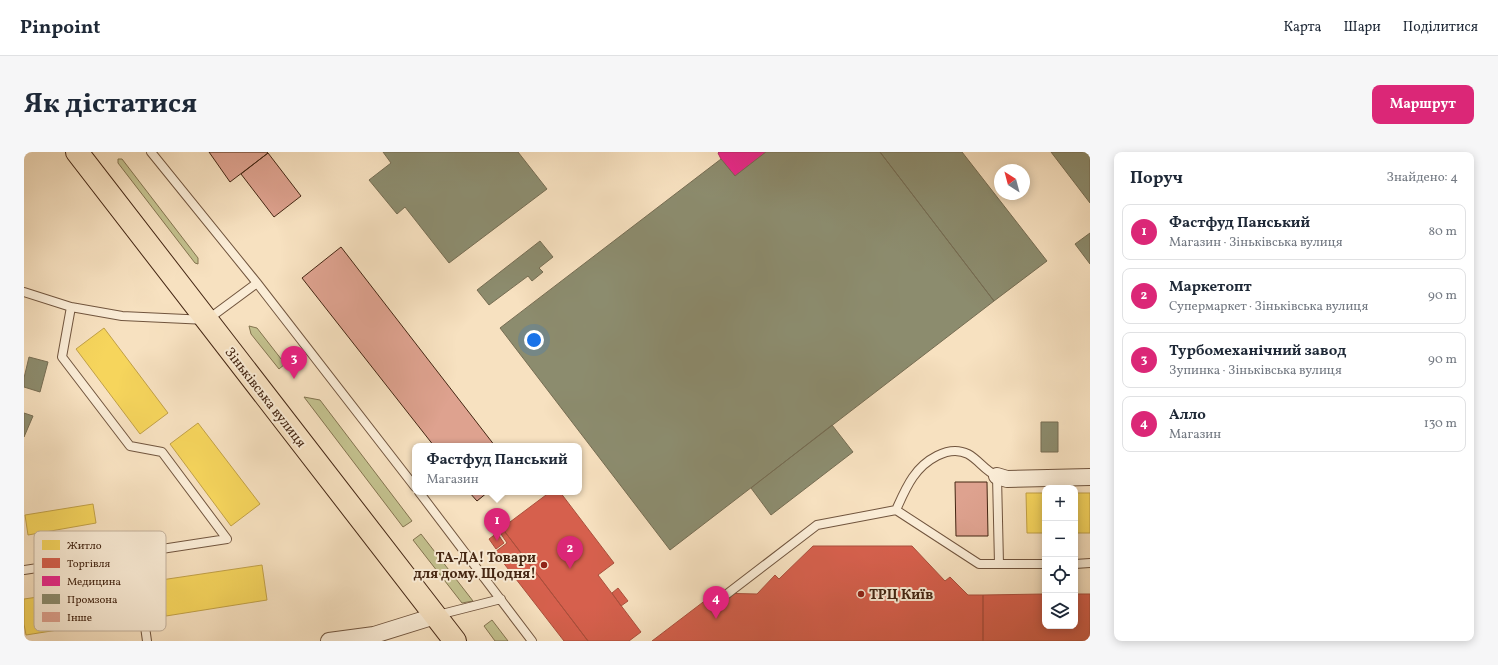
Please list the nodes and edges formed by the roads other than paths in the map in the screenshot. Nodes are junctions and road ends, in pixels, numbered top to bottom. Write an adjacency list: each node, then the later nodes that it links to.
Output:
1 (151, 152): 3 (lane)
2 (80, 153): 6 (main road, Зіньківська вулиця)
3 (257, 284): 6 (lane); 9 (lane)
4 (24, 292): 5 (lane)
5 (71, 307): 6 (lane); 12 (lane)
6 (207, 320): 21 (main road, Зіньківська вулиця)
7 (997, 476): 8 (street); 11 (lane); 14 (lane)
8 (1090, 477)
9 (412, 483)
10 (421, 495): 20 (lane)
11 (896, 510): 14 (lane); 19 (lane)
12 (166, 549)
13 (1090, 563): 16 (lane)
14 (999, 564): 15 (lane)
15 (1042, 564)
16 (1078, 564)
17 (34, 569): 18 (lane)
18 (24, 570)
19 (727, 594)
20 (501, 599): 21 (lane); 26 (lane)
21 (435, 616): 24 (street); 25 (main road, Зіньківська вулиця)
22 (146, 631): 23 (lane)
23 (147, 641)
24 (329, 641)
25 (455, 641)
26 (532, 641)

